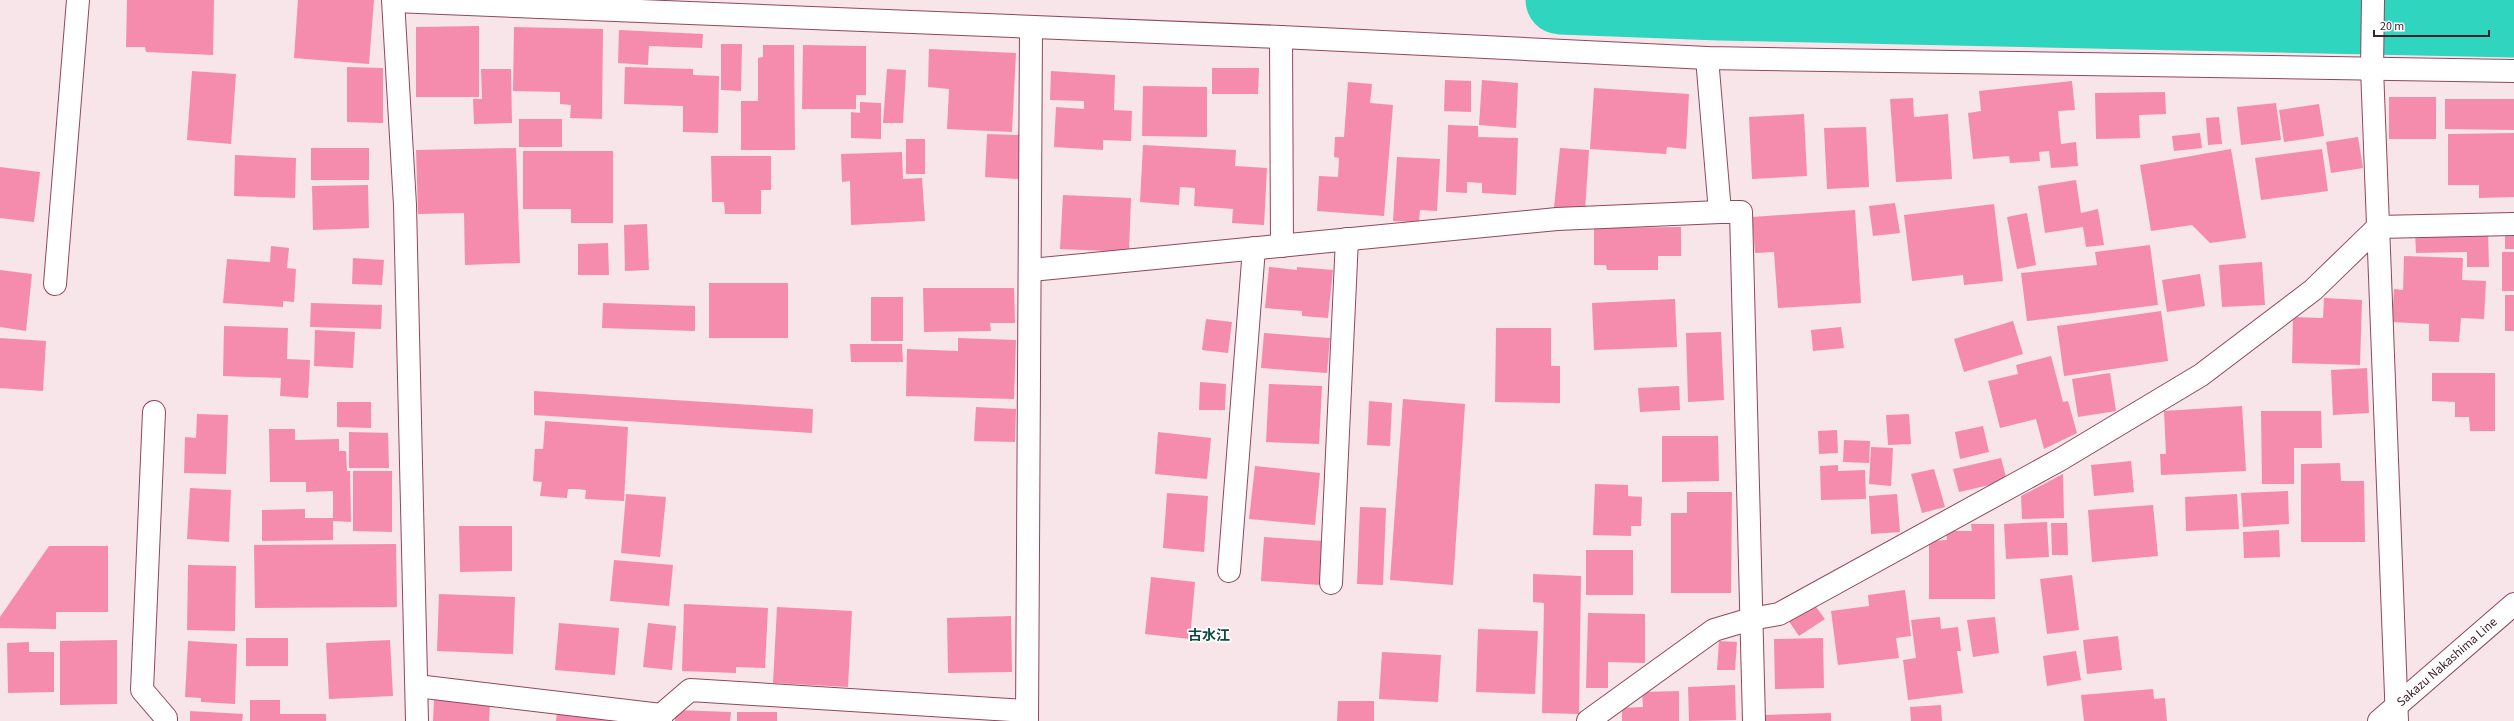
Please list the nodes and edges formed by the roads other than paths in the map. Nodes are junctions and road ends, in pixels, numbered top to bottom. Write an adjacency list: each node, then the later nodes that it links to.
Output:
1 (78, 0): 16 (street)
2 (2373, 0): 7 (street)
3 (394, 1): 4 (street); 22 (street)
4 (1031, 29): 5 (street); 15 (street)
5 (1281, 37): 6 (street); 13 (street)
6 (1707, 58): 7 (street); 9 (street)
7 (2372, 58): 8 (street); 11 (street)
8 (2514, 71)
9 (1720, 212): 12 (street); 21 (street)
10 (2514, 224): 11 (street)
11 (2378, 227): 21 (street); 23 (street)
12 (1347, 239): 13 (street); 19 (street)
13 (1282, 246): 14 (street)
14 (1254, 248): 15 (street); 18 (street)
15 (1030, 270): 24 (street)
16 (55, 284)
17 (154, 412): 26 (street)
18 (1229, 571)
19 (1331, 583)
20 (2514, 604): 23 (street, Sakazu Nakashima Line)
21 (1751, 619): 28 (street); 29 (street)
22 (417, 686): 25 (street); 27 (street)
23 (2396, 714): 30 (street, Sakazu Nakashima Line)
24 (1027, 716): 25 (street)
25 (660, 718)
26 (166, 721)
27 (417, 721)
28 (1588, 721)
29 (1754, 721)
30 (2379, 721)

